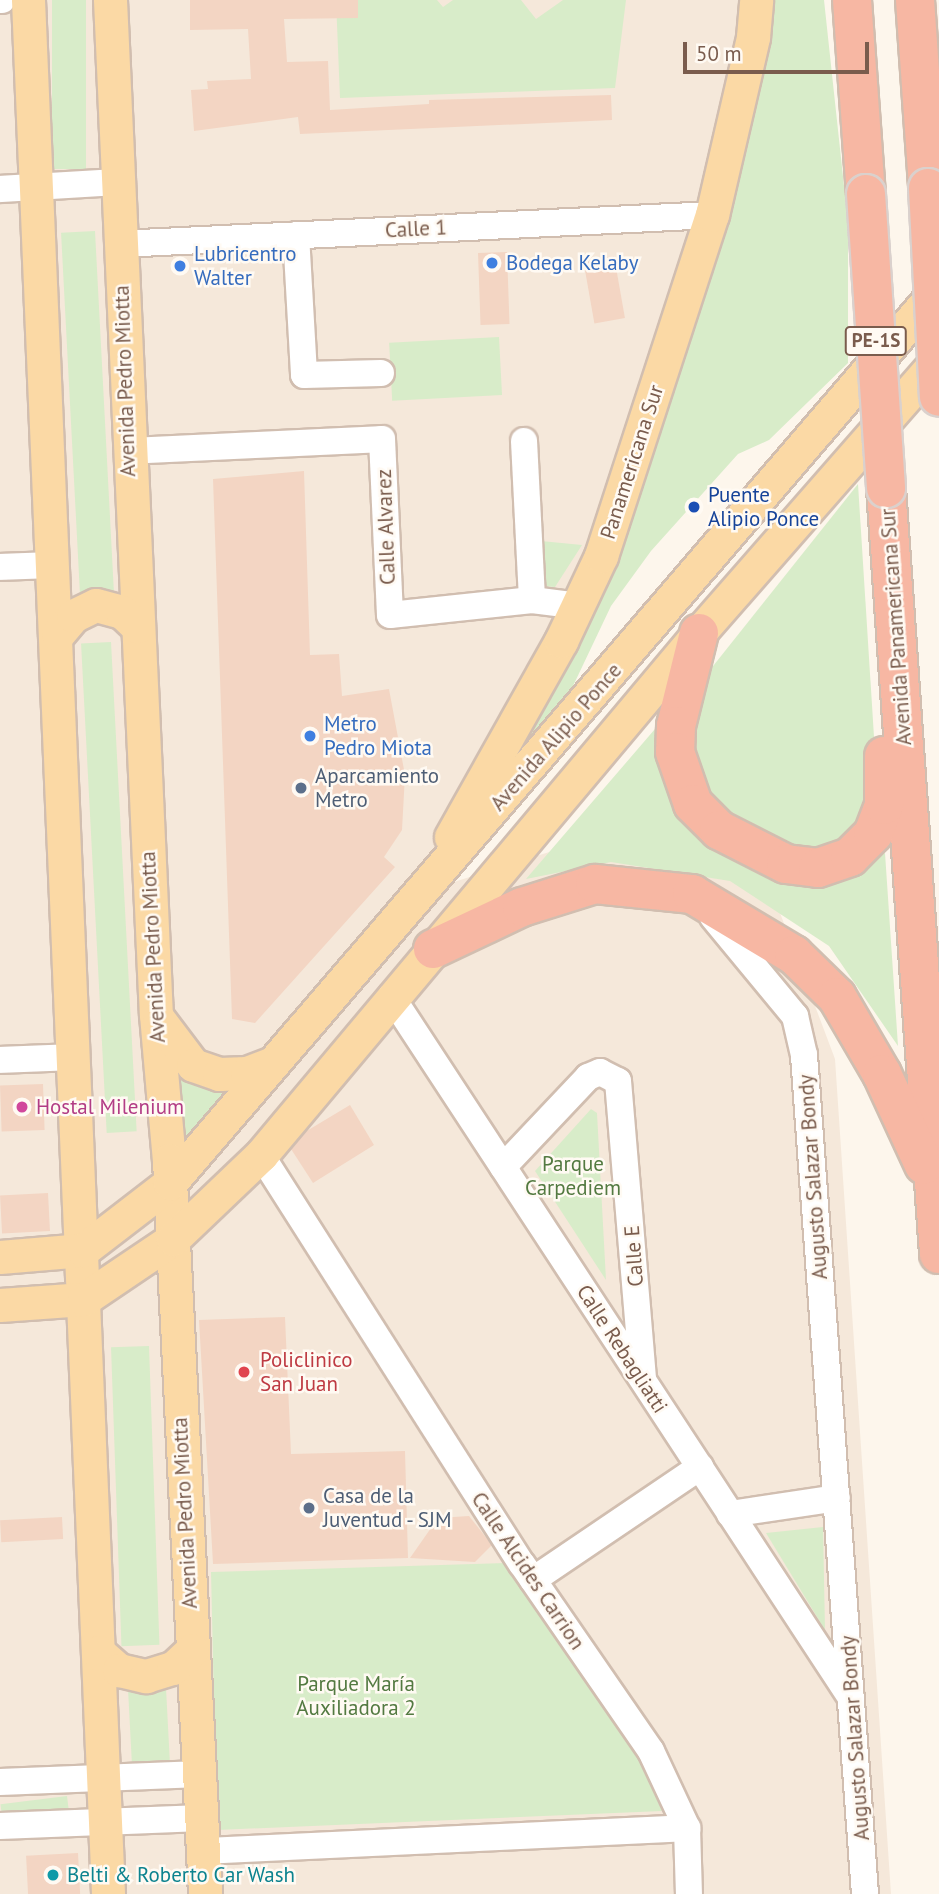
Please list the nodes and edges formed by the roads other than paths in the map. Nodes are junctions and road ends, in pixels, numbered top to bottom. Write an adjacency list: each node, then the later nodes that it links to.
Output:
1 (28, 0): 7 (main road)
2 (110, 0): 6 (main road, Avenida Pedro Miotta)
3 (756, 0): 9 (main road, Panamericana Sur)
4 (852, 0): 25 (highway, Avenida Panamericana Sur / PE-1S, bridge)
5 (915, 0): 15 (highway, PE-1S, bridge)
6 (117, 182): 7 (street); 11 (main road, Avenida Pedro Miotta)
7 (36, 188): 8 (street); 18 (main road)
8 (0, 189)
9 (712, 215): 10 (street, Calle 1); 21 (main road, Panamericana Sur)
10 (296, 235): 11 (street, Calle 1); 14 (street)
11 (120, 244): 17 (main road, Avenida Pedro Miotta)
12 (939, 288): 26 (main road, Avenida Alipio Ponce)
13 (939, 359): 23 (main road, Avenida Alipio Ponce)
14 (381, 373)
15 (939, 397)
16 (524, 441): 20 (street)
17 (128, 451): 20 (street, Calle Alvarez); 22 (main road, Avenida Pedro Miotta)
18 (53, 565): 19 (street); 24 (main road)
19 (0, 567)
20 (532, 600): 21 (street)
21 (579, 606): 26 (main road, Panamericana Sur)
22 (137, 626): 24 (main road); 30 (main road, Avenida Pedro Miotta)
23 (699, 633): 25 (highway); 28 (main road, Avenida Alipio Ponce)
24 (58, 634): 31 (main road)
25 (900, 653): 37 (highway, Avenida Panamericana Sur / PE-1S)
26 (421, 891): 33 (main road, Avenida Alipio Ponce)
27 (692, 894): 28 (highway); 37 (highway); 46 (street, Augusto Salazar Bondy)
28 (433, 949): 29 (main road, Avenida Alipio Ponce)
29 (391, 996): 34 (main road, Avenida Alipio Ponce); 35 (street, Calle Rebagliatti)
30 (156, 1015): 33 (main road); 36 (main road, Avenida Pedro Miotta)
31 (75, 1057): 32 (street); 39 (main road)
32 (0, 1060)
33 (273, 1063): 36 (main road, Avenida Alipio Ponce)
34 (261, 1155): 38 (main road, Avenida Alipio Ponce); 48 (street, Calle Alcides Carrion)
35 (503, 1167): 44 (street, Calle Rebagliatti); 44 (street, Calle E)
36 (170, 1183): 38 (main road, Avenida Pedro Miotta); 39 (main road, Avenida Alipio Ponce)
37 (934, 1186): 40 (highway, Avenida Panamericana Sur / PE-1S)
38 (173, 1239): 42 (main road, Avenida Alipio Ponce); 49 (main road, Avenida Pedro Miotta)
39 (83, 1250): 41 (main road); 42 (main road)
40 (939, 1254)
41 (0, 1257)
42 (84, 1299): 43 (main road); 50 (main road)
43 (0, 1305)
44 (643, 1381): 45 (street, Calle Rebagliatti)
45 (700, 1467): 47 (street, Calle Rebagliatti); 48 (street)
46 (836, 1498): 47 (street); 51 (street, Augusto Salazar Bondy)
47 (730, 1514): 51 (street, Calle Rebagliatti)
48 (533, 1580): 58 (street, Calle Alcides Carrion)
49 (192, 1650): 50 (main road); 52 (main road, Avenida Pedro Miotta)
50 (98, 1652): 53 (main road)
51 (854, 1702): 63 (street, Augusto Salazar Bondy)
52 (200, 1774): 53 (street); 55 (main road, Avenida Pedro Miotta)
53 (103, 1778): 54 (street); 56 (main road)
54 (0, 1782)
55 (202, 1818): 56 (street); 59 (main road, Avenida Pedro Miotta)
56 (105, 1822): 57 (street); 60 (main road)
57 (0, 1826)
58 (687, 1828): 59 (street); 62 (street, Calle Alcides Carrion)
59 (204, 1851): 61 (main road, Avenida Pedro Miotta)
60 (108, 1894)
61 (205, 1894)
62 (689, 1894)
63 (865, 1894)

